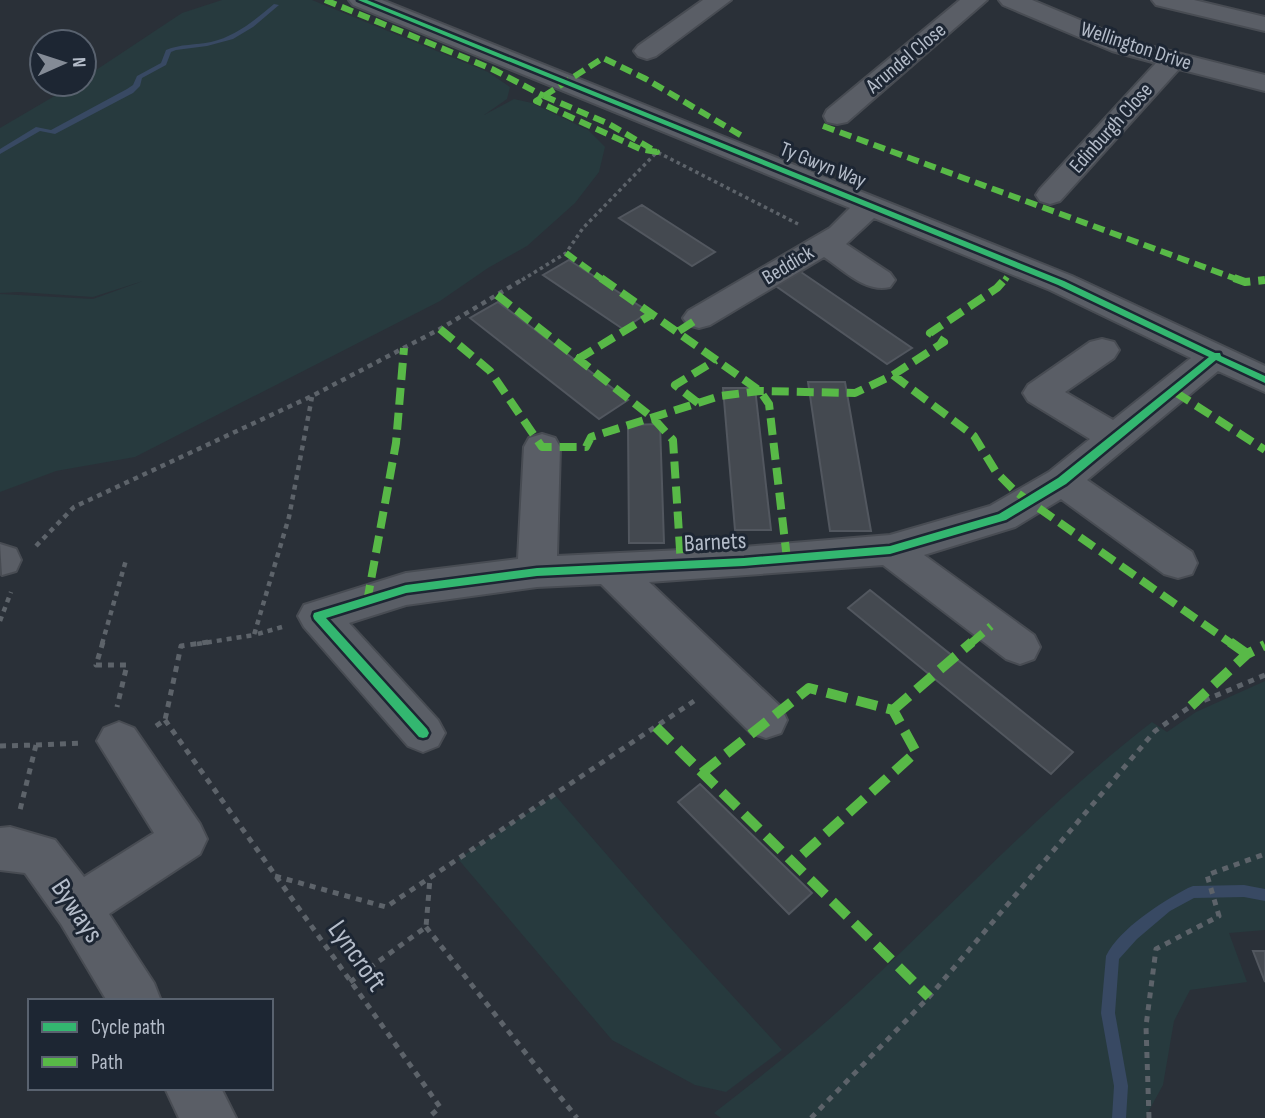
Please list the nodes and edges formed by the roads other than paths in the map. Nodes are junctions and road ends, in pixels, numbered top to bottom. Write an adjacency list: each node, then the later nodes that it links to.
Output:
1 (361, 0): 14 (street, Ty Gwyn Way)
2 (719, 0): 9 (street)
3 (975, 0): 12 (street, Arundel Close)
4 (1011, 0): 7 (street, Wellington Drive)
5 (1164, 0): 8 (street)
6 (1081, 6): 7 (street)
7 (1056, 19): 10 (street, Wellington Drive)
8 (1265, 24)
9 (647, 51)
10 (1172, 60): 11 (street, Wellington Drive); 13 (street, Edinburgh Close)
11 (1265, 83)
12 (837, 116)
13 (1049, 195)
14 (870, 206): 15 (street, Beddick); 19 (street, Ty Gwyn Way)
15 (824, 243): 16 (street); 17 (street, Beddick)
16 (879, 280)
17 (699, 318)
18 (1102, 350): 21 (street)
19 (1217, 355): 20 (street, Ty Gwyn Way); 21 (street, Barnets)
20 (1265, 380)
21 (1116, 439): 23 (street, Barnets)
22 (542, 447): 27 (street)
23 (1062, 481): 24 (street, Barnets); 25 (street)
24 (890, 550): 26 (street, Barnets); 28 (street)
25 (1178, 562)
26 (609, 568): 27 (street, Barnets); 29 (street)
27 (537, 572): 30 (street, Barnets)
28 (1020, 647)
29 (766, 720)
30 (423, 733)
31 (113, 742): 33 (street)
32 (5, 848): 33 (street, Byways)
33 (78, 908): 34 (street, Byways)
34 (135, 999)
35 (192, 1090): 36 (street)
36 (209, 1118)

